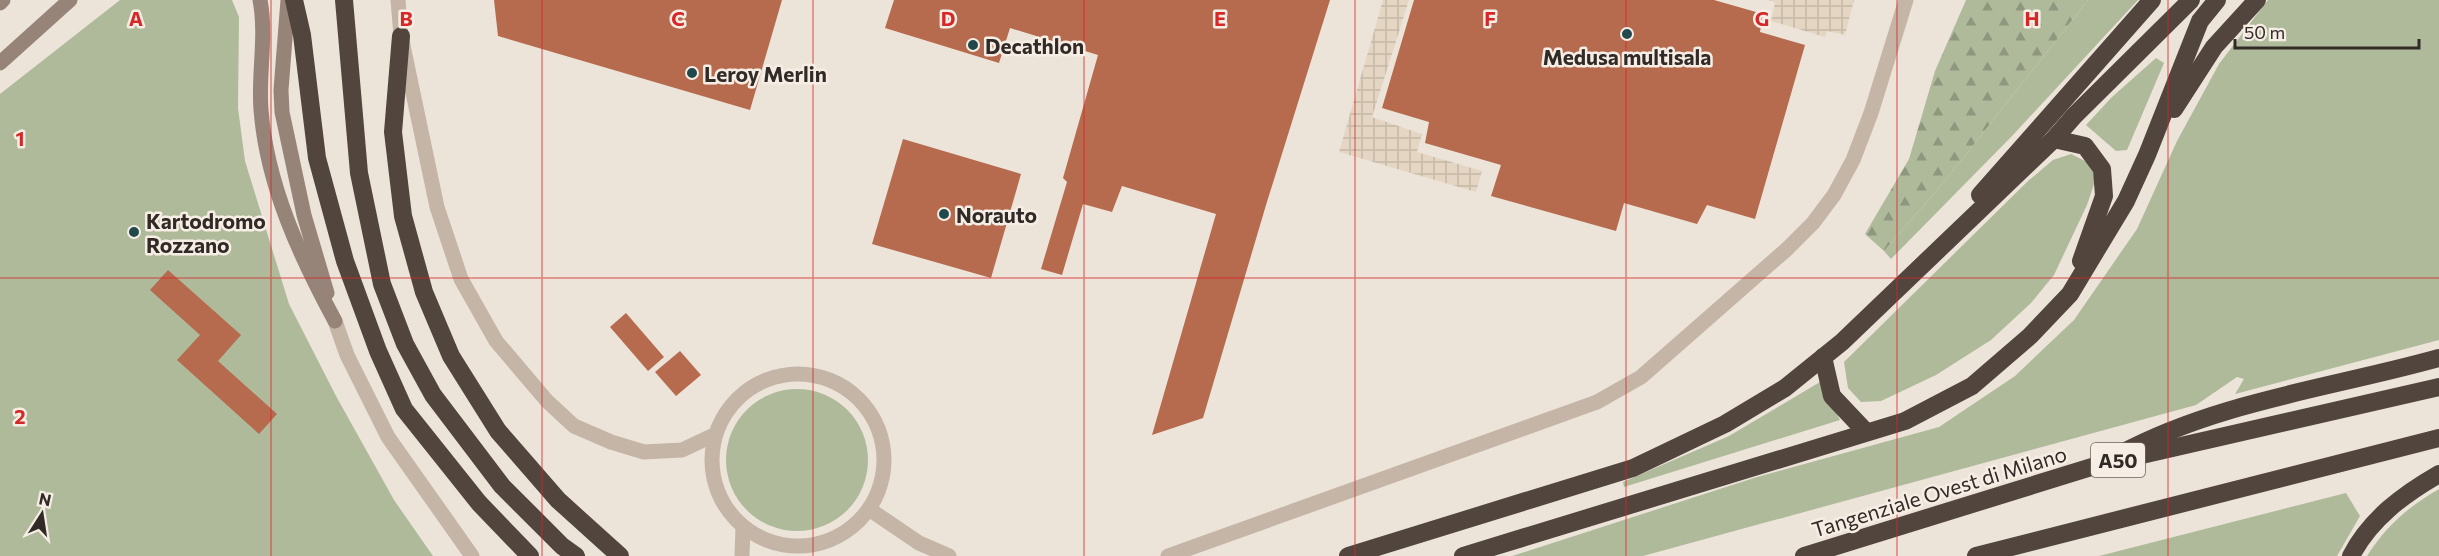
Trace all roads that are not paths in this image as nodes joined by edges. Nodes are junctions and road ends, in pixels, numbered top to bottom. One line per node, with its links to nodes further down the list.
1 (70, 0): 13 (main road)
2 (260, 0): 18 (main road)
3 (288, 0): 18 (main road)
4 (294, 0): 31 (highway)
5 (344, 0): 32 (highway)
6 (398, 0): 12 (street)
7 (1906, 0): 36 (street)
8 (2152, 0): 16 (highway)
9 (2191, 0): 14 (highway)
10 (2217, 0): 15 (highway)
11 (2257, 0): 15 (highway)
12 (401, 36): 23 (street); 33 (highway)
13 (0, 63)
14 (2054, 140): 16 (highway); 17 (highway)
15 (2147, 155): 17 (highway)
16 (1910, 276): 19 (highway)
17 (2070, 294): 22 (highway)
18 (335, 321): 30 (street)
19 (1823, 357): 22 (highway); 37 (highway)
20 (2439, 358): 25 (highway)
21 (2439, 387): 25 (highway, Tangenziale Ovest di Milano / A50)
22 (1866, 432): 38 (highway)
23 (714, 435): 27 (street); 28 (street)
24 (2439, 438): 40 (highway)
25 (2098, 465): 39 (highway, Tangenziale Ovest di Milano / A50)
26 (2439, 474): 41 (highway)
27 (870, 509): 29 (street); 35 (street)
28 (743, 528): 29 (street); 34 (street)
29 (791, 551)
30 (472, 556)
31 (530, 556)
32 (576, 556)
33 (620, 556)
34 (742, 556)
35 (949, 556)
36 (1168, 556)
37 (1348, 556)
38 (1463, 556)
39 (1804, 556)
40 (1976, 556)
41 (2351, 556)

